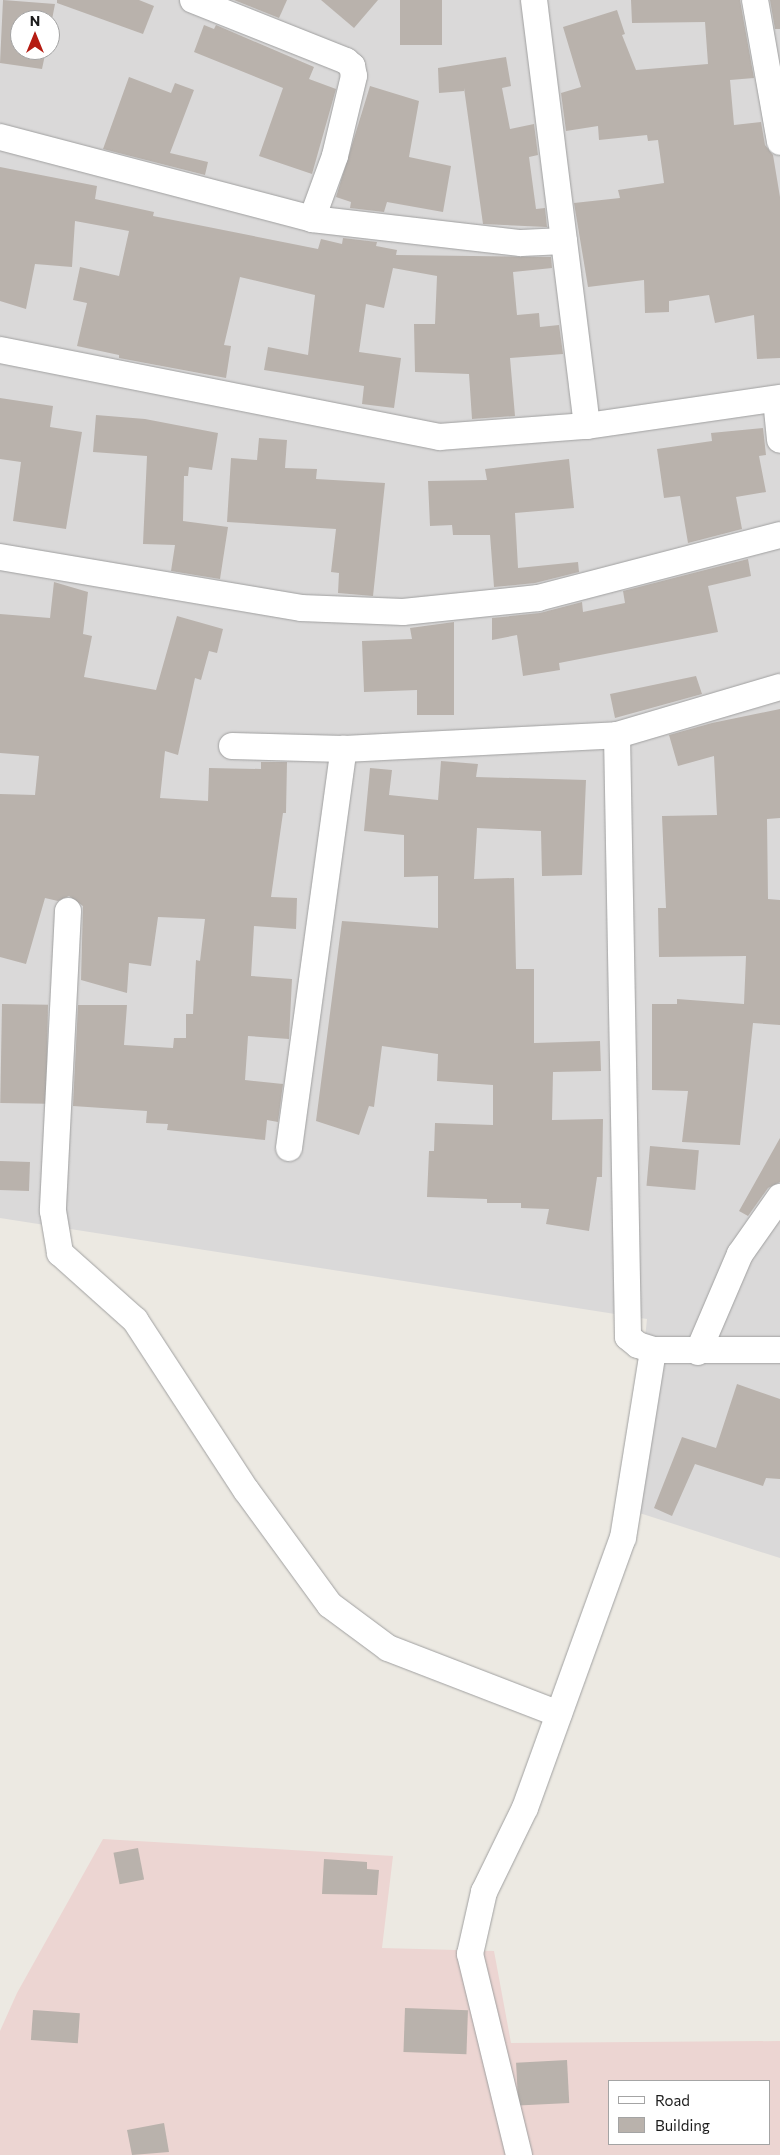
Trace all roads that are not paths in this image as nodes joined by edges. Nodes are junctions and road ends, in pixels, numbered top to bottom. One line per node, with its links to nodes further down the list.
1 (193, 0): 6 (street)
2 (534, 0): 7 (street)
3 (755, 0): 5 (street)
4 (0, 137): 6 (street)
5 (780, 142)
6 (312, 219): 7 (street)
7 (564, 241): 10 (street)
8 (0, 350): 10 (street)
9 (778, 399): 10 (street); 11 (street)
10 (587, 426)
11 (780, 440)
12 (780, 535): 13 (street)
13 (0, 557)
14 (780, 687): 15 (street)
15 (617, 734): 17 (street); 21 (street)
16 (232, 746): 17 (street)
17 (344, 749): 19 (street)
18 (68, 911): 24 (street)
19 (289, 1148)
20 (780, 1197): 23 (street)
21 (653, 1350): 23 (street); 24 (street)
22 (780, 1350): 23 (street)
23 (698, 1352)
24 (559, 1714): 25 (street)
25 (519, 2155)

